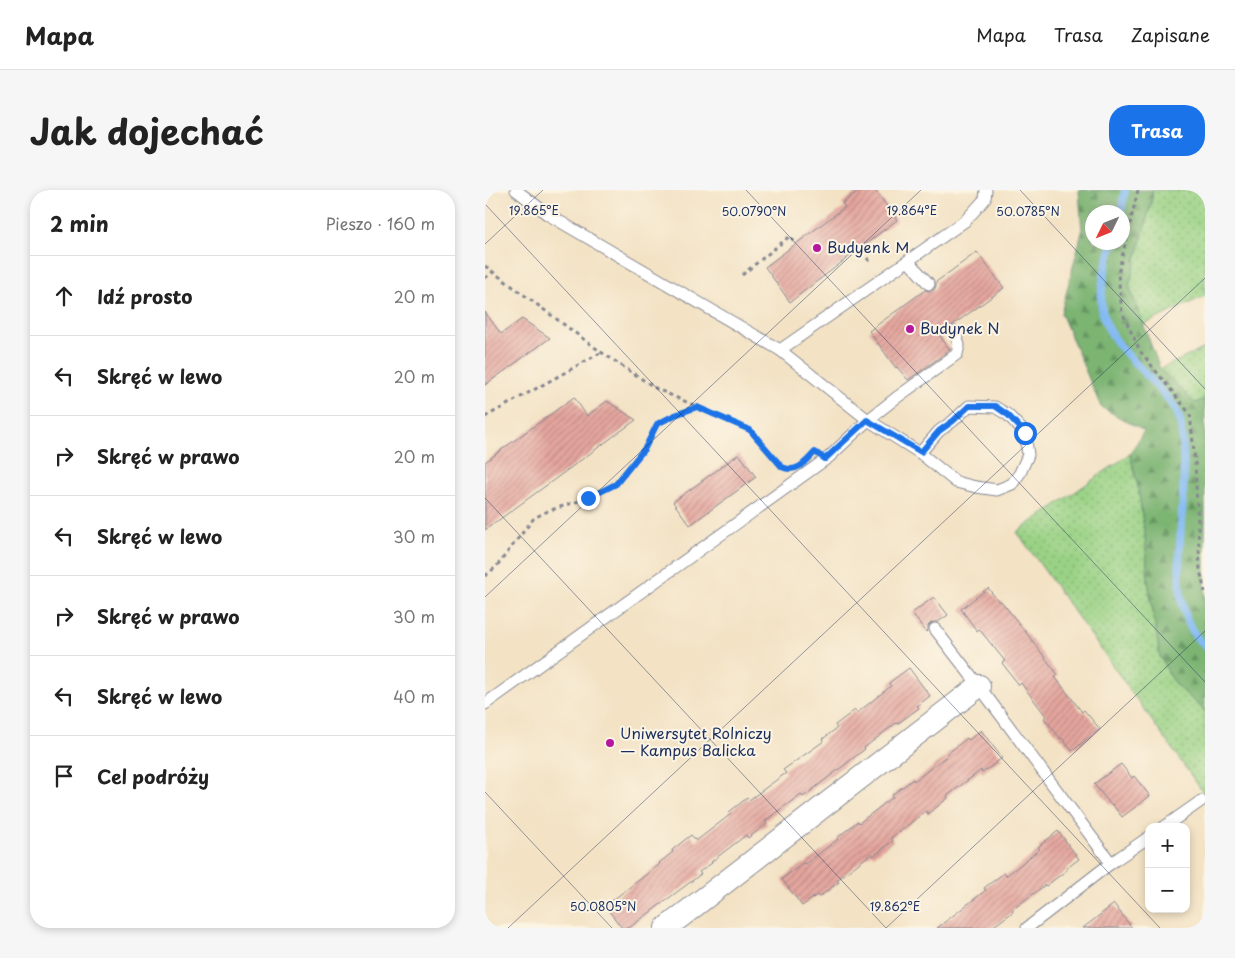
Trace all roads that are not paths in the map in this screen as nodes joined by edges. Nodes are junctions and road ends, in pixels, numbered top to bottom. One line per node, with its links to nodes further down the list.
1 (516, 190): 6 (lane)
2 (986, 190): 3 (lane)
3 (908, 261): 4 (lane); 6 (lane)
4 (929, 284)
5 (955, 332): 7 (lane)
6 (780, 350): 7 (lane)
7 (867, 420): 8 (lane); 11 (lane)
8 (921, 452): 8 (lane)
9 (935, 629): 10 (lane)
10 (979, 686): 15 (lane); 16 (street)
11 (485, 704)
12 (1201, 802): 13 (lane)
13 (1170, 823)
14 (1145, 840): 15 (lane)
15 (1111, 863): 17 (lane)
16 (666, 928)
17 (1027, 928)

